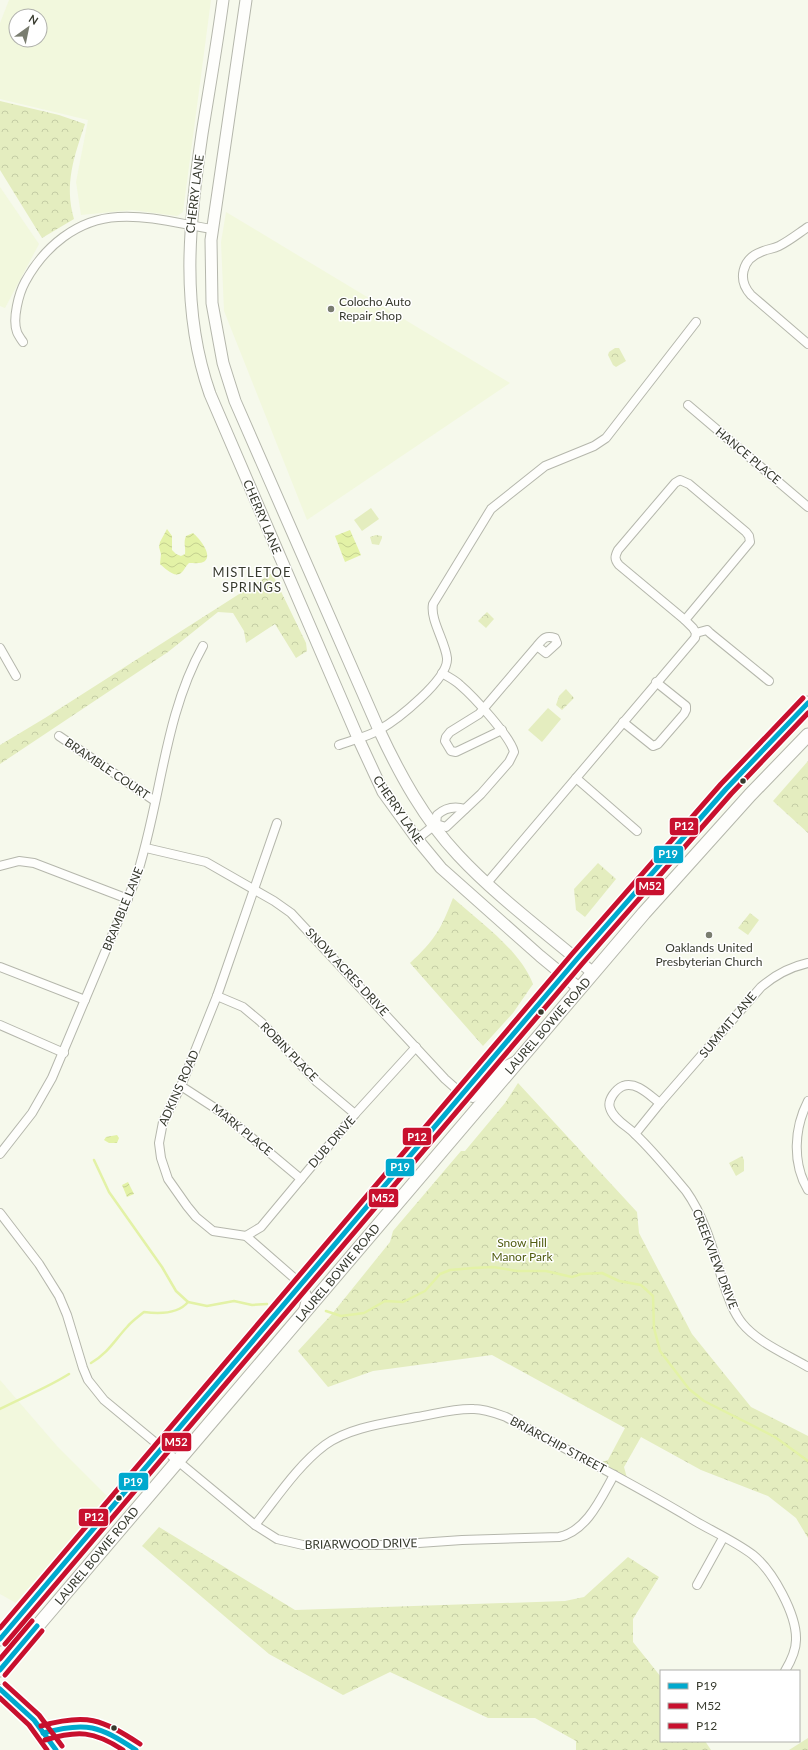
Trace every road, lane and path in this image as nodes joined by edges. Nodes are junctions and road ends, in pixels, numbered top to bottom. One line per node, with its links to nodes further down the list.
1 (223, 0): 3 (main road, CHERRY LANE)
2 (246, 0): 5 (main road, CHERRY LANE)
3 (191, 226): 5 (street); 7 (street); 27 (main road, CHERRY LANE)
4 (808, 227): 8 (street)
5 (212, 229): 23 (main road, CHERRY LANE)
6 (696, 322): 16 (street)
7 (23, 342)
8 (808, 344)
9 (688, 405): 10 (street, HANCE PLACE)
10 (808, 507)
11 (685, 620): 11 (street); 12 (street)
12 (696, 633): 18 (street); 19 (street)
13 (203, 646): 30 (street, BRAMBLE LANE)
14 (537, 646): 21 (street)
15 (0, 648): 17 (street)
16 (442, 673): 21 (street); 23 (street)
17 (16, 676)
18 (769, 681)
19 (656, 682): 22 (street); 22 (street)
20 (808, 704): 41 (main road, LAUREL BOWIE ROAD)
21 (483, 709): 24 (street); 24 (street)
22 (622, 722): 29 (street)
23 (379, 730): 27 (street); 33 (main road, CHERRY LANE)
24 (502, 730): 31 (street)
25 (60, 736): 30 (street, BRAMBLE COURT)
26 (808, 736): 44 (main road, LAUREL BOWIE ROAD)
27 (358, 738): 28 (street); 35 (main road, CHERRY LANE)
28 (339, 745)
29 (576, 778): 34 (street); 38 (street)
30 (155, 802): 36 (street, BRAMBLE LANE)
31 (465, 809): 33 (street); 33 (street)
32 (277, 823): 39 (street, ADKINS ROAD)
33 (435, 825): 35 (street); 38 (main road, CHERRY LANE)
34 (638, 831)
35 (417, 839): 45 (main road, CHERRY LANE)
36 (146, 848): 39 (street, SNOW ACRES DRIVE); 40 (street, BRAMBLE LANE)
37 (0, 866): 40 (street)
38 (488, 883): 41 (main road, CHERRY LANE)
39 (253, 889): 47 (street, ADKINS ROAD); 50 (street, SNOW ACRES DRIVE)
40 (128, 900): 48 (street, BRAMBLE LANE)
41 (577, 959): 44 (main road, CHERRY LANE); 45 (main road, LAUREL BOWIE ROAD)
42 (808, 963): 56 (street, SUMMIT LANE)
43 (0, 967): 48 (street)
44 (594, 974): 46 (main road, LAUREL BOWIE ROAD)
45 (563, 975): 46 (main road, CHERRY LANE); 54 (main road, LAUREL BOWIE ROAD)
46 (580, 989): 52 (main road, LAUREL BOWIE ROAD)
47 (218, 996): 53 (street, ADKINS ROAD); 57 (street, ROBIN PLACE)
48 (85, 1000): 51 (street, BRAMBLE LANE)
49 (0, 1025): 51 (street)
50 (416, 1047): 54 (street, SNOW ACRES DRIVE); 57 (street, DUB DRIVE)
51 (64, 1053): 59 (street, BRAMBLE LANE)
52 (519, 1059): 54 (street); 65 (main road, LAUREL BOWIE ROAD)
53 (181, 1086): 60 (street, MARK PLACE); 63 (street, ADKINS ROAD)
54 (462, 1094): 64 (main road, LAUREL BOWIE ROAD)
55 (808, 1101): 61 (street)
56 (660, 1103): 58 (street); 58 (street, CREEKVIEW DRIVE)
57 (355, 1114): 60 (street, DUB DRIVE)
58 (635, 1134): 66 (street, CREEKVIEW DRIVE)
59 (0, 1154)
60 (301, 1178): 63 (street, DUB DRIVE)
61 (808, 1190)
62 (0, 1213): 67 (street, BRIARWOOD DRIVE)
63 (246, 1236): 64 (street)
64 (301, 1284): 65 (street); 67 (main road, LAUREL BOWIE ROAD)
65 (302, 1316): 68 (main road, LAUREL BOWIE ROAD)
66 (808, 1367)
67 (162, 1449): 68 (street, BRIARWOOD DRIVE); 73 (main road, LAUREL BOWIE ROAD)
68 (178, 1462): 70 (street, BRIARWOOD DRIVE); 74 (main road, LAUREL BOWIE ROAD)
69 (614, 1475): 70 (street, BRIARWOOD DRIVE); 70 (street, BRIARCHIP STREET); 71 (street, BRIARCHIP STREET)
70 (255, 1525)
71 (723, 1538): 72 (street); 75 (street, BRIARCHIP STREET)
72 (696, 1585)
73 (0, 1639)
74 (0, 1670)
75 (786, 1670)
76 (0, 1689): 77 (street)
77 (56, 1750)

